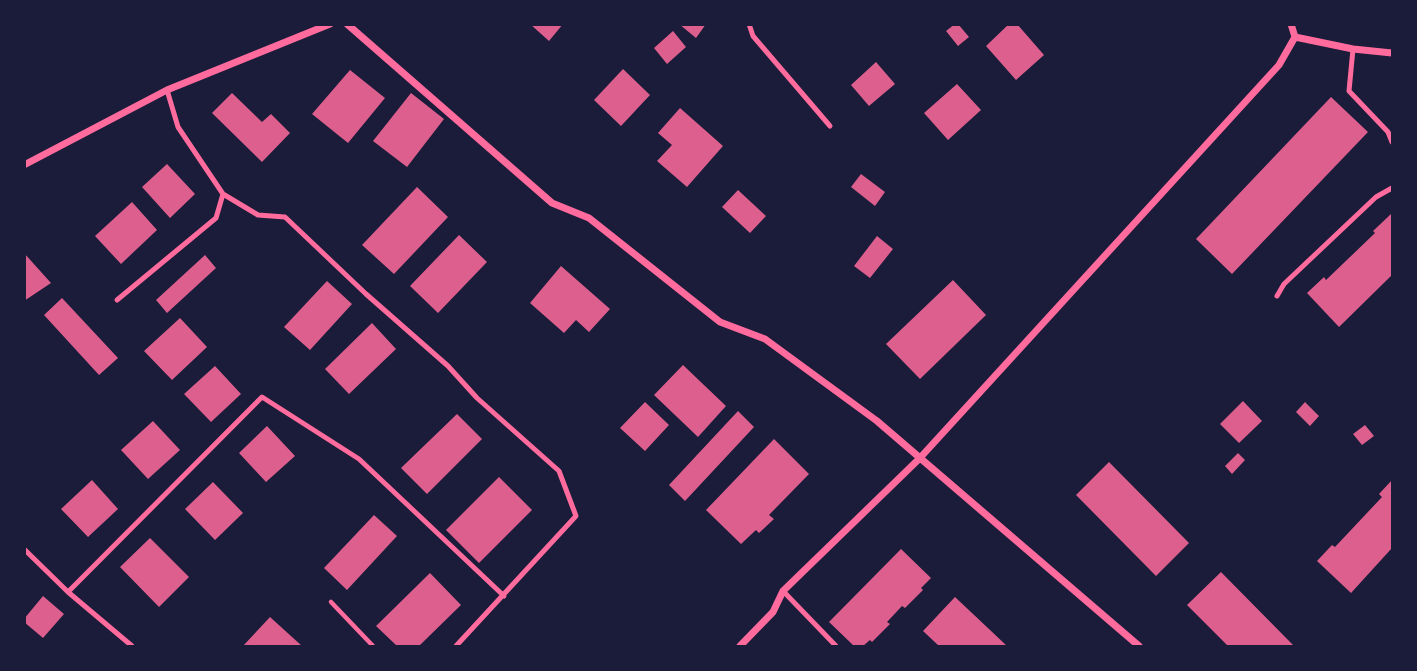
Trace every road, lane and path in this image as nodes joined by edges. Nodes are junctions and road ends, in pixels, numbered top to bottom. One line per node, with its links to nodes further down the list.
1 (330, 24): 8 (street)
2 (347, 24): 16 (street)
3 (749, 24): 9 (lane)
4 (1291, 24): 5 (street)
5 (1295, 37): 6 (street); 16 (street)
6 (1353, 49): 7 (street); 10 (lane)
7 (1392, 53)
8 (167, 90): 11 (street); 13 (lane)
9 (830, 126)
10 (1392, 142)
11 (24, 165)
12 (1392, 188): 14 (lane)
13 (223, 194): 15 (lane); 20 (lane)
14 (1277, 296)
15 (117, 300)
16 (919, 459): 18 (street); 27 (street)
17 (24, 549): 19 (lane)
18 (783, 591): 25 (street); 26 (lane)
19 (68, 592): 20 (lane); 22 (lane)
20 (504, 596): 24 (lane)
21 (331, 602): 23 (path)
22 (132, 646)
23 (373, 646)
24 (456, 646)
25 (740, 646)
26 (836, 646)
27 (1139, 646)

